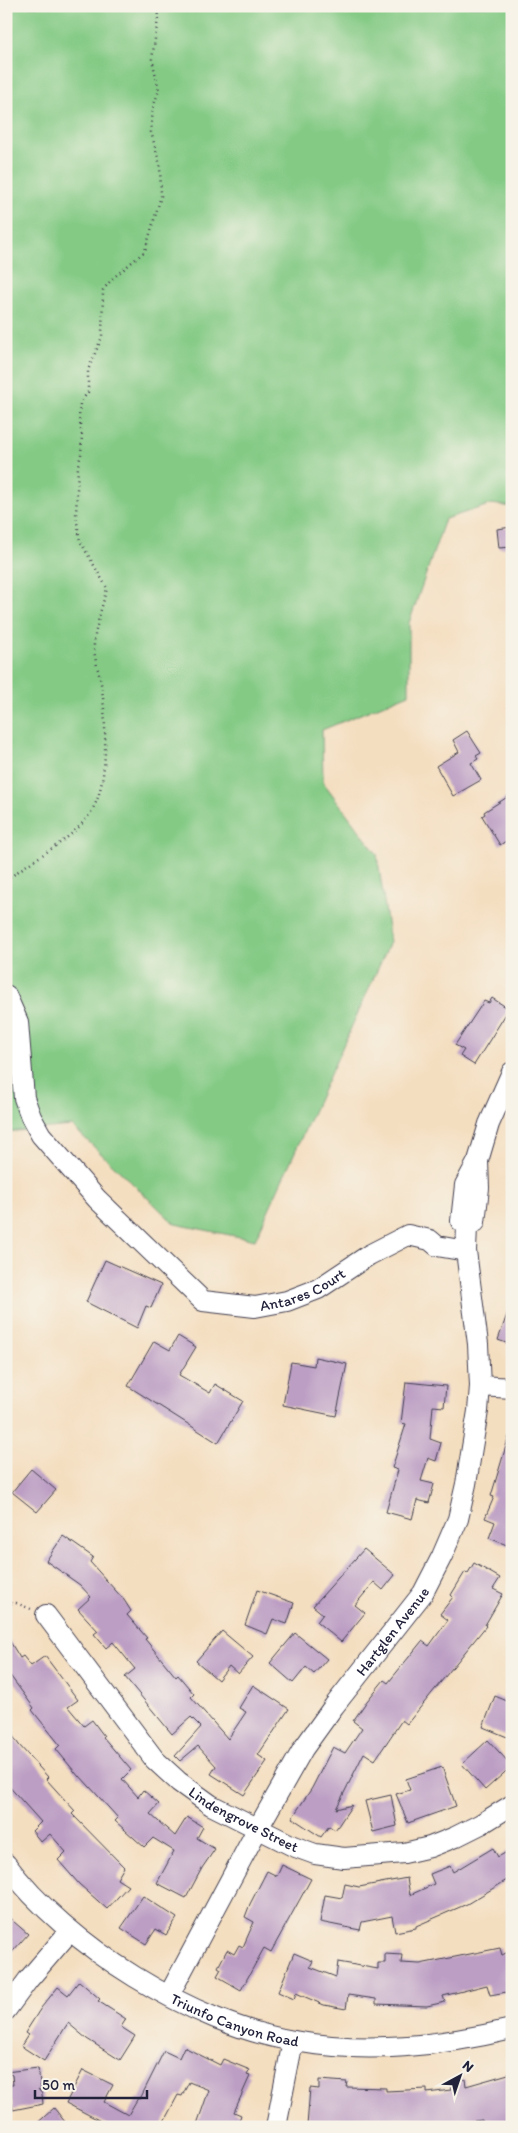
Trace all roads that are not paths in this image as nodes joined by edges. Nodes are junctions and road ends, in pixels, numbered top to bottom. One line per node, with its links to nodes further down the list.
1 (6, 995): 3 (street, Antares Court)
2 (512, 1072): 3 (street, Hartglen Avenue)
3 (466, 1251): 4 (street, Hartglen Avenue)
4 (480, 1386): 5 (street); 8 (street, Hartglen Avenue)
5 (512, 1388)
6 (46, 1615): 8 (street, Lindengrove Street)
7 (512, 1805): 8 (street, Lindengrove Street)
8 (257, 1830): 11 (street, Hartglen Avenue)
9 (6, 1864): 10 (street, Triunfo Canyon Road)
10 (70, 1931): 11 (street, Triunfo Canyon Road); 12 (street)
11 (169, 1995): 14 (street, Triunfo Canyon Road)
12 (6, 2010)
13 (512, 2030): 14 (street, Triunfo Canyon Road)
14 (293, 2041): 15 (street)
15 (276, 2127)

